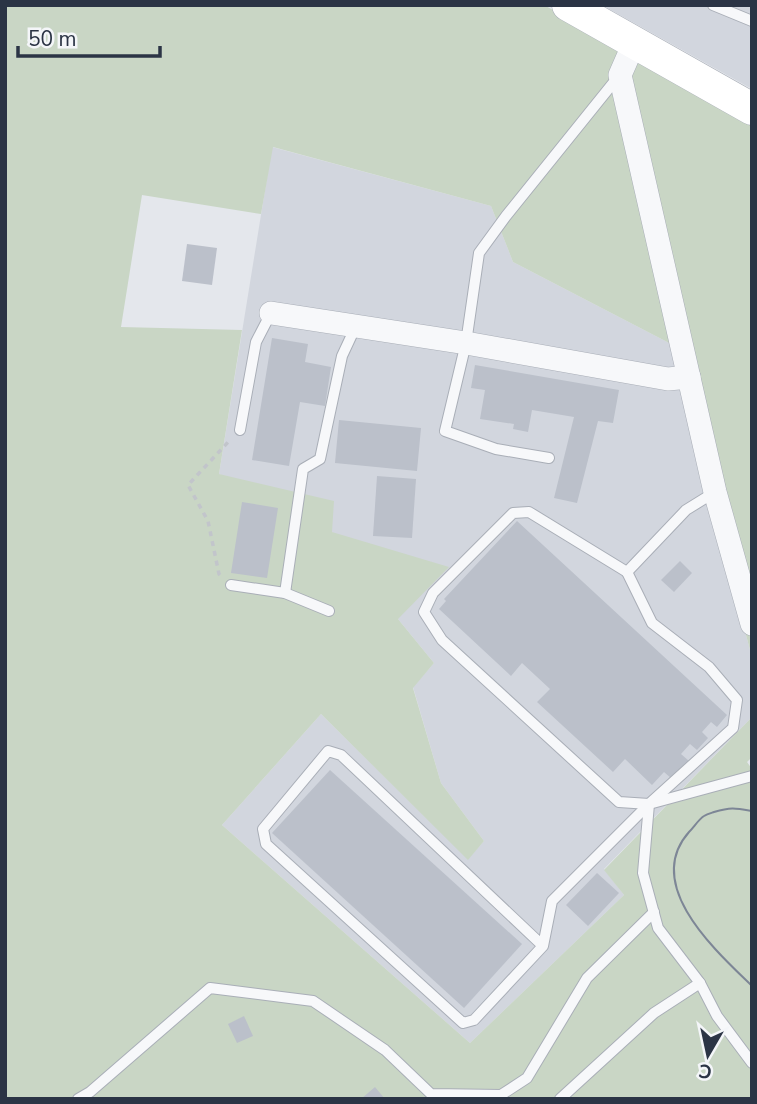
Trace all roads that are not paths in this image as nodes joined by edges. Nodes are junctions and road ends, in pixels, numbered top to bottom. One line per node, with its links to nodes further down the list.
1 (568, 5): 4 (street)
2 (713, 5): 3 (lane)
3 (752, 21)
4 (634, 43): 5 (street); 6 (street)
5 (620, 75): 9 (lane); 10 (street)
6 (752, 108)
7 (271, 313): 8 (street); 11 (lane)
8 (356, 326): 9 (street); 16 (lane)
9 (466, 343): 10 (street); 12 (lane)
10 (689, 377): 13 (street)
11 (240, 430)
12 (549, 458)
13 (715, 492): 14 (lane); 18 (street)
14 (627, 572): 20 (lane); 20 (lane)
15 (231, 585): 16 (lane)
16 (285, 593): 17 (lane)
17 (329, 611)
18 (752, 624)
19 (752, 776): 20 (lane)
20 (649, 804): 21 (lane); 22 (lane)
21 (654, 912): 23 (lane); 25 (lane)
22 (543, 946): 22 (lane)
23 (700, 983): 24 (lane); 27 (lane)
24 (752, 1063)
25 (429, 1096): 26 (lane)
26 (78, 1099)
27 (560, 1099)

